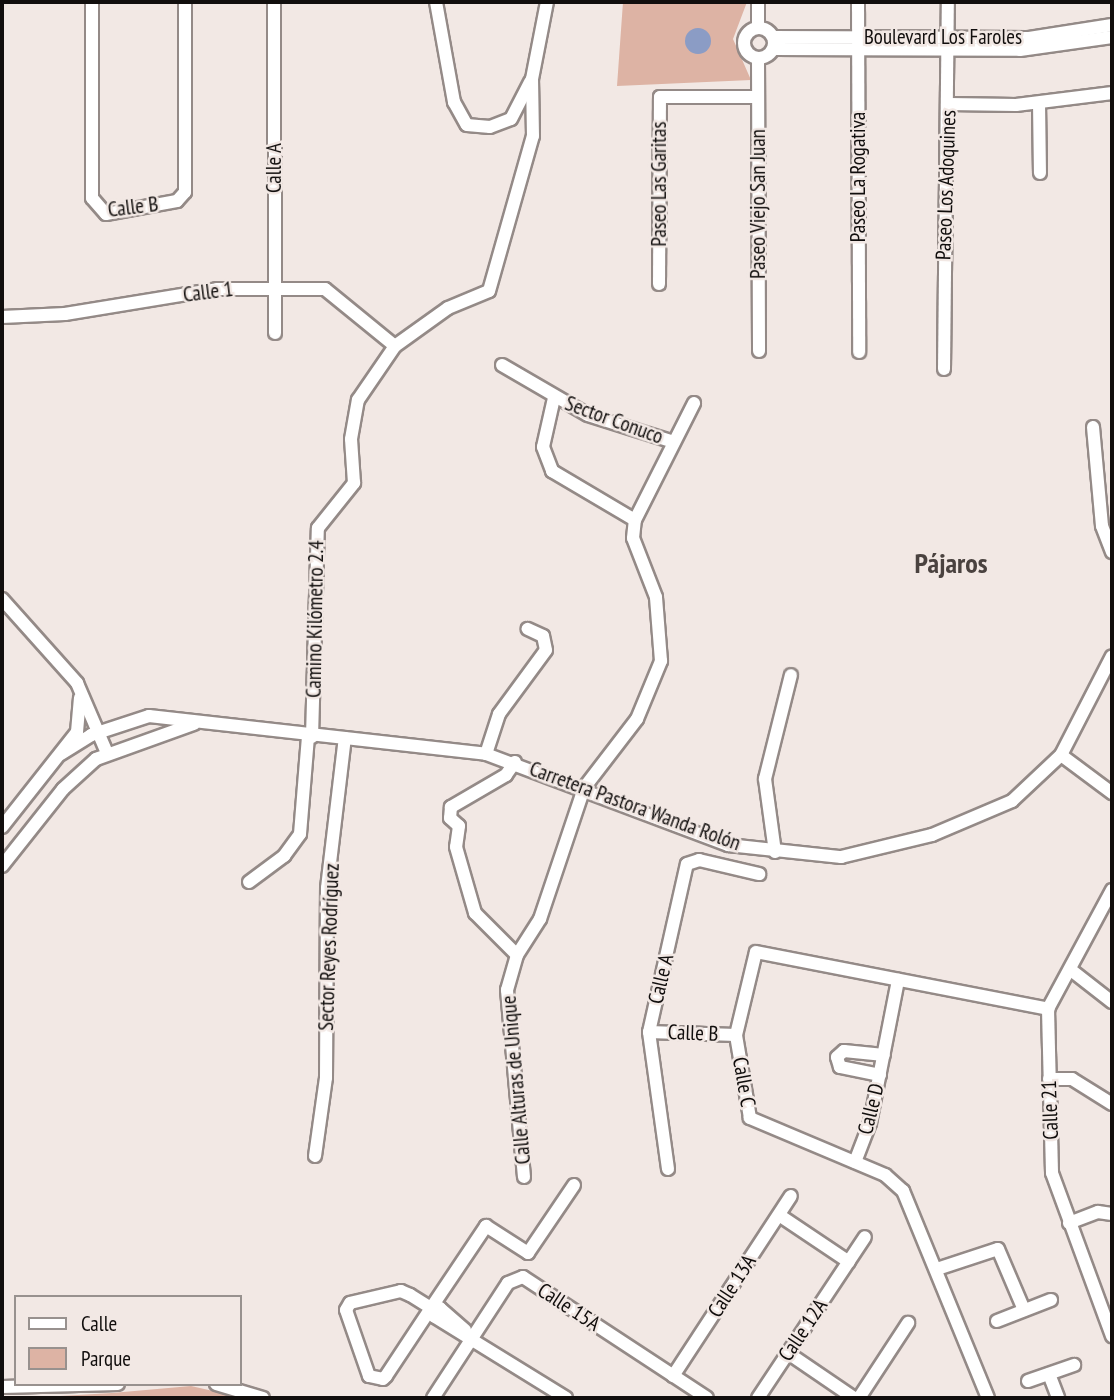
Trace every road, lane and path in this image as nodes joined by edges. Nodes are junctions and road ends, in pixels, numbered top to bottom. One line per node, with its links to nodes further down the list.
1 (92, 2): 2 (street, Calle B)
2 (185, 2)
3 (274, 2): 23 (street, Calle A)
4 (436, 2): 16 (street)
5 (547, 2): 16 (street, Camino Kilómetro 2.4)
6 (758, 2): 10 (street, Paseo Viejo San Juan)
7 (858, 2): 13 (street, Paseo La Rogativa)
8 (948, 2): 14 (street, Paseo Los Adoquines)
9 (1112, 25): 14 (street, Boulevard Los Faroles)
10 (758, 28): 12 (street); 15 (street, Paseo Viejo San Juan)
11 (1112, 37): 14 (street, Boulevard Los Faroles)
12 (773, 43): 13 (street, Boulevard Los Faroles); 15 (street)
13 (858, 43): 14 (street, Boulevard Los Faroles); 28 (street, Paseo La Rogativa)
14 (949, 43): 20 (street, Paseo Los Adoquines)
15 (758, 58): 18 (street, Paseo Viejo San Juan)
16 (532, 79): 26 (street, Camino Kilómetro 2.4)
17 (1112, 93): 19 (street)
18 (758, 97): 22 (street, Paseo Las Garitas); 27 (street, Paseo Viejo San Juan)
19 (1039, 103): 20 (street); 21 (street)
20 (949, 104): 30 (street, Paseo Los Adoquines)
21 (1040, 173)
22 (659, 284)
23 (274, 286): 24 (street, Calle 1); 25 (street, Calle A); 26 (street, Calle 1)
24 (2, 317)
25 (275, 333)
26 (395, 346): 45 (street, Camino Kilómetro 2.4)
27 (759, 351)
28 (859, 352)
29 (502, 365): 31 (street, Sector Conuco)
30 (944, 369)
31 (554, 398): 34 (street, Sector Conuco); 35 (street, Sector Conuco)
32 (694, 403): 34 (street, Sector Conuco)
33 (1093, 427): 36 (street)
34 (674, 442): 35 (street, Sector Conuco)
35 (635, 520): 52 (street)
36 (1112, 552)
37 (2, 599): 38 (street)
38 (8, 611): 42 (street)
39 (528, 629): 49 (street)
40 (1112, 656): 50 (street, Carretera Pastora Wanda Rolón)
41 (792, 675): 55 (street)
42 (79, 687): 44 (street); 48 (street)
43 (198, 723): 44 (street, Carretera Pastora Wanda Rolón); 45 (street, Carretera Pastora Wanda Rolón); 47 (street, Carretera Pastora Wanda Rolón)
44 (100, 731): 47 (street); 48 (street, Carretera Pastora Wanda Rolón)
45 (310, 737): 46 (street, Carretera Pastora Wanda Rolón); 58 (street, Camino Kilómetro 2.4)
46 (345, 738): 49 (street, Carretera Pastora Wanda Rolón); 71 (street, Sector Reyes Rodríguez)
47 (107, 753): 56 (street, Carretera Pastora Wanda Rolón)
48 (61, 754): 54 (street)
49 (486, 754): 51 (street, Carretera Pastora Wanda Rolón)
50 (1061, 755): 53 (street); 55 (street, Carretera Pastora Wanda Rolón)
51 (515, 762): 52 (street, Carretera Pastora Wanda Rolón); 60 (street)
52 (584, 789): 55 (street, Carretera Pastora Wanda Rolón); 60 (street, Calle Alturas de Unique)
53 (1112, 793)
54 (2, 827)
55 (775, 852)
56 (2, 866)
57 (759, 874): 65 (street, Calle A)
58 (249, 882)
59 (1111, 896): 61 (street)
60 (517, 955): 74 (street, Calle Alturas de Unique)
61 (1071, 970): 63 (street); 64 (street)
62 (898, 980): 64 (street, Calle C); 66 (street, Calle C); 67 (street, Calle D)
63 (1112, 1002)
64 (1048, 1009): 69 (street, Calle 21)
65 (649, 1032): 66 (street, Calle B); 73 (street, Calle A)
66 (736, 1035): 72 (street, Calle C)
67 (884, 1055): 68 (street, Calle D); 68 (street, Calle D)
68 (880, 1075): 72 (street, Calle D)
69 (1049, 1079): 70 (street); 79 (street, Calle 21)
70 (1112, 1104)
71 (315, 1156)
72 (855, 1162): 82 (street, Calle C)
73 (667, 1170)
74 (524, 1177)
75 (574, 1185): 84 (street)
76 (791, 1196): 78 (street, Calle 13A)
77 (1112, 1214): 79 (street)
78 (779, 1215): 81 (street); 93 (street, Calle 13A)
79 (1069, 1223): 89 (street, Calle 21)
80 (865, 1237): 81 (street, Calle 12A)
81 (849, 1262): 90 (street, Calle 12A)
82 (937, 1269): 85 (street); 104 (street, Calle C)
83 (1051, 1300): 85 (street)
84 (432, 1309): 84 (street); 88 (street)
85 (1024, 1310): 86 (street)
86 (997, 1321)
87 (908, 1323): 103 (street)
88 (470, 1333): 93 (street, Calle 15A); 99 (street, Calle 15A); 100 (street)
89 (1112, 1336)
90 (788, 1353): 102 (street, Calle 12A); 103 (street)
91 (1074, 1365): 92 (street)
92 (1049, 1374): 94 (street); 105 (street)
93 (673, 1376): 101 (street, Calle 15A)
94 (1028, 1381)
95 (41, 1386): 97 (street)
96 (223, 1386): 98 (street)
97 (2, 1387)
98 (263, 1398)
99 (433, 1398)
100 (566, 1398)
101 (707, 1398)
102 (758, 1398)
103 (856, 1398)
104 (988, 1398)
105 (1058, 1398)

